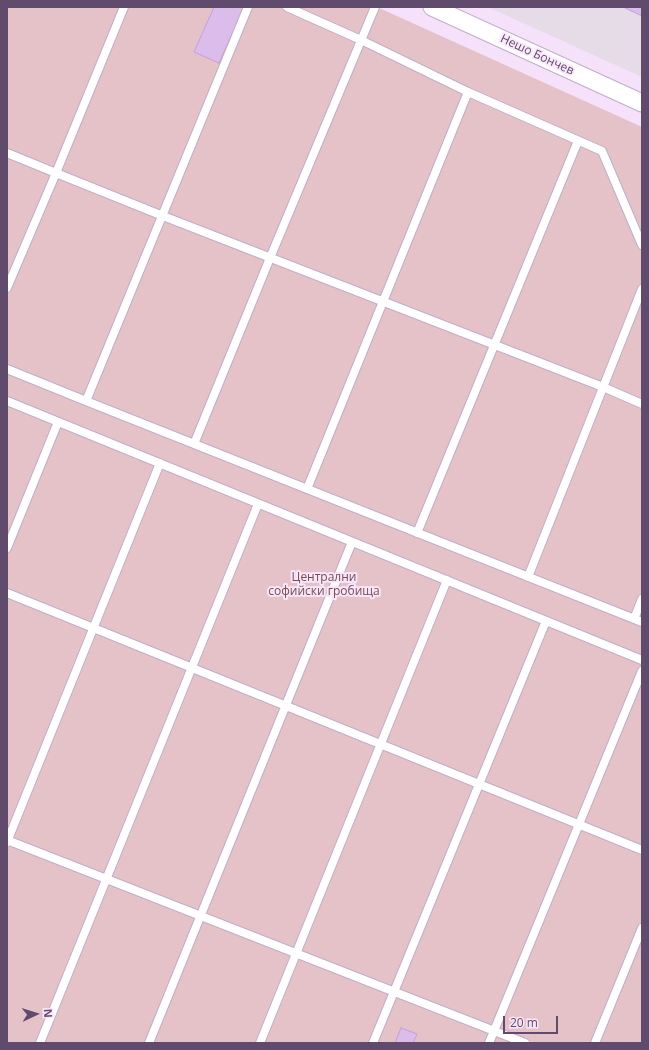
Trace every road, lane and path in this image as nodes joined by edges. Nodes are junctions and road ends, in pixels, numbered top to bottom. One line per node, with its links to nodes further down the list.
1 (124, 7): 12 (lane)
2 (248, 7): 13 (lane)
3 (287, 7): 7 (lane)
4 (375, 7): 7 (lane)
5 (432, 7): 6 (street, Нешо Бончев)
6 (454, 12): 9 (street, Нешо Бончев)
7 (361, 40): 8 (lane); 15 (lane)
8 (468, 92): 10 (lane); 18 (lane)
9 (642, 103)
10 (578, 141): 14 (lane); 19 (lane)
11 (7, 153): 12 (lane)
12 (56, 173): 13 (lane); 16 (lane)
13 (162, 216): 15 (lane); 23 (lane)
14 (642, 245)
15 (270, 258): 18 (lane); 26 (lane)
16 (7, 288)
17 (642, 289): 21 (lane)
18 (383, 302): 19 (lane); 28 (lane)
19 (494, 345): 21 (lane); 30 (lane)
20 (7, 369): 23 (lane)
21 (603, 387): 24 (lane); 33 (lane)
22 (7, 401): 25 (lane)
23 (86, 402): 26 (lane)
24 (642, 404)
25 (58, 422): 27 (lane); 32 (lane)
26 (194, 444): 28 (lane)
27 (160, 463): 29 (lane); 39 (lane)
28 (307, 489): 30 (lane)
29 (258, 504): 31 (lane); 41 (lane)
30 (417, 533): 33 (lane)
31 (352, 542): 34 (lane); 43 (lane)
32 (7, 548)
33 (528, 577): 38 (lane)
34 (446, 580): 37 (lane); 44 (lane)
35 (7, 592): 39 (lane)
36 (642, 599): 38 (lane)
37 (546, 621): 40 (lane); 45 (lane)
38 (638, 621)
39 (94, 628): 41 (lane); 47 (lane)
40 (642, 660)
41 (192, 667): 43 (lane); 49 (lane)
42 (642, 671): 46 (lane)
43 (286, 705): 44 (lane); 50 (lane)
44 (381, 744): 45 (lane); 52 (lane)
45 (480, 784): 46 (lane); 53 (lane)
46 (579, 824): 48 (lane); 54 (lane)
47 (7, 841): 49 (lane)
48 (642, 850)
49 (106, 879): 50 (lane); 55 (lane)
50 (200, 916): 52 (lane); 56 (lane)
51 (642, 928): 61 (lane)
52 (296, 954): 53 (lane); 57 (lane)
53 (394, 992): 54 (lane); 58 (lane)
54 (494, 1031): 59 (lane); 60 (lane)
55 (40, 1043)
56 (149, 1043)
57 (260, 1043)
58 (373, 1043)
59 (489, 1043)
60 (525, 1043)
61 (595, 1043)

